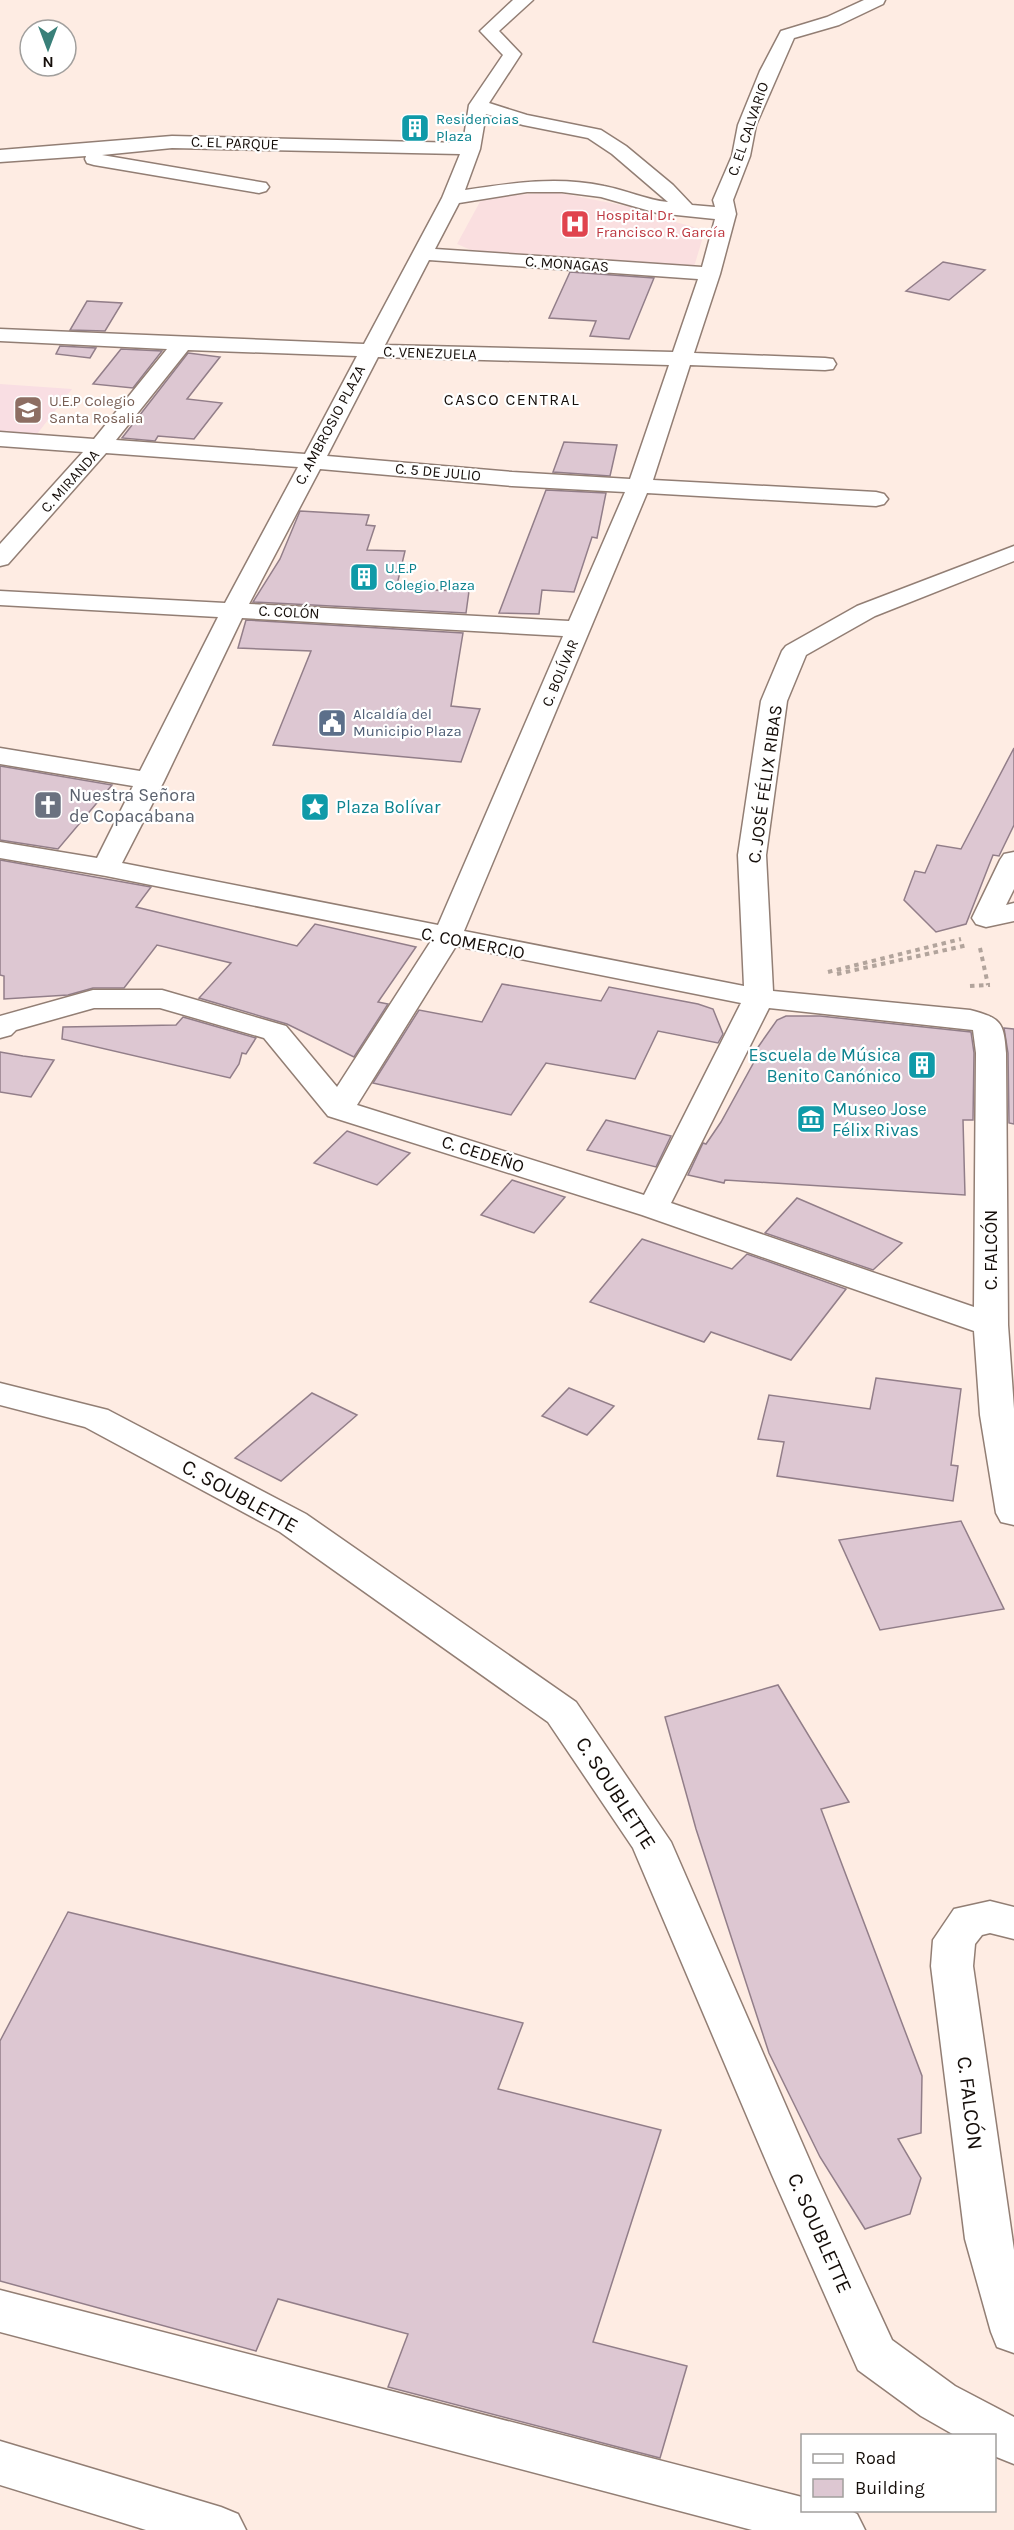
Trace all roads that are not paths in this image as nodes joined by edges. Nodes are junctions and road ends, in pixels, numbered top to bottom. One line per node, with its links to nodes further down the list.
1 (525, 0): 3 (street, C. AMBROSIO PLAZA)
2 (876, 0): 10 (street, C. EL CALVARIO)
3 (478, 105): 4 (street, C. AMBROSIO PLAZA); 9 (street)
4 (471, 149): 5 (street, C. EL PARQUE); 8 (street, C. AMBROSIO PLAZA)
5 (83, 151): 6 (street, C. EL PARQUE); 7 (street)
6 (0, 156)
7 (259, 187)
8 (452, 198): 9 (street); 11 (street, C. AMBROSIO PLAZA)
9 (685, 209): 10 (street)
10 (726, 214): 12 (street, C. BOLÍVAR)
11 (423, 254): 12 (street, C. MONAGAS); 15 (street, C. AMBROSIO PLAZA)
12 (710, 274): 16 (street, C. BOLÍVAR)
13 (0, 334): 14 (street, C. VENEZUELA)
14 (182, 344): 15 (street, C. VENEZUELA); 19 (street, C. MIRANDA)
15 (369, 351): 16 (street, C. VENEZUELA); 20 (street, C. AMBROSIO PLAZA)
16 (680, 360): 17 (street, C. VENEZUELA); 21 (street, C. BOLÍVAR)
17 (825, 364)
18 (0, 439): 19 (street, C. 5 DE JULIO)
19 (100, 446): 20 (street, C. 5 DE JULIO); 24 (street, C. MIRANDA)
20 (312, 460): 21 (street, C. 5 DE JULIO); 26 (street, C. AMBROSIO PLAZA)
21 (639, 486): 22 (street, C. 5 DE JULIO); 27 (street, C. BOLÍVAR)
22 (876, 499)
23 (1014, 553): 35 (street, C. JOSÉ FÉLIX RIBAS)
24 (0, 559)
25 (0, 598): 26 (street, C. COLÓN)
26 (234, 609): 27 (street, C. COLÓN); 29 (street, C. AMBROSIO PLAZA)
27 (579, 628): 34 (street, C. BOLÍVAR)
28 (0, 756): 29 (street)
29 (151, 781): 32 (street, C. AMBROSIO PLAZA)
30 (0, 850): 32 (street, C. COMERCIO)
31 (1014, 860): 33 (street)
32 (106, 868): 34 (street, C. COMERCIO)
33 (1014, 912)
34 (447, 938): 35 (street, C. COMERCIO); 38 (street, C. BOLÍVAR)
35 (759, 998): 37 (street, C. COMERCIO); 39 (street, C. JOSÉ FÉLIX RIBAS)
36 (2, 1024): 38 (street)
37 (986, 1024): 40 (street, C. FALCÓN)
38 (339, 1108): 39 (street, C. CEDEÑO)
39 (653, 1208): 40 (street, C. CEDEÑO)
40 (991, 1325): 42 (street, C. FALCÓN)
41 (0, 1394): 46 (street, C. SOUBLETTE)
42 (1014, 1513)
43 (1014, 1923): 45 (street, C. FALCÓN)
44 (0, 2311): 49 (street)
45 (1014, 2332)
46 (1014, 2442)
47 (0, 2463): 48 (street)
48 (221, 2530)
49 (840, 2530)

